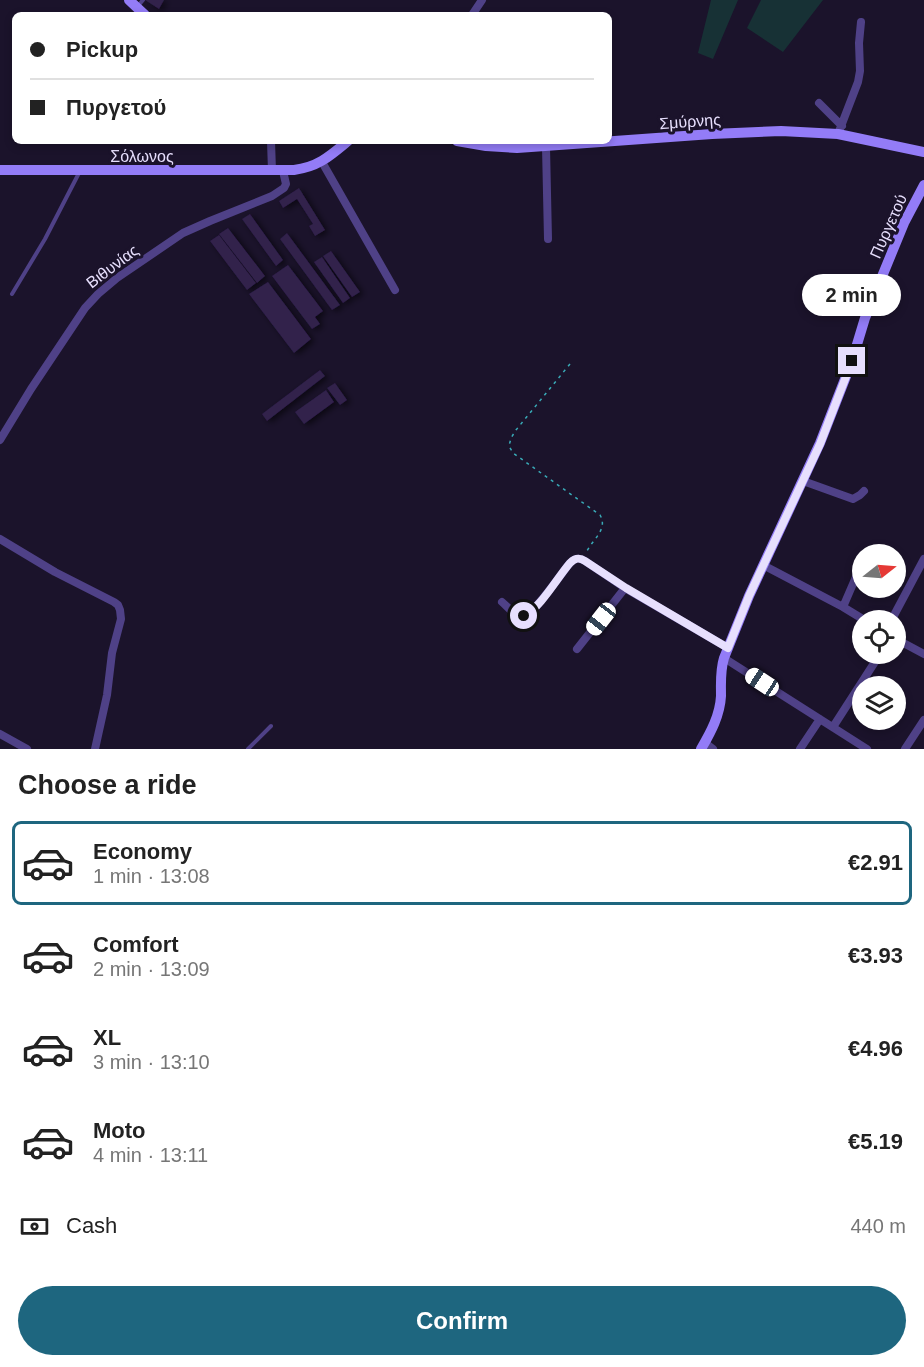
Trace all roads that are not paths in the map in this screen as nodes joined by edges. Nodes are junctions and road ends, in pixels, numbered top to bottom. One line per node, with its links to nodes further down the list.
1 (861, 22): 3 (street)
2 (819, 102): 3 (street)
3 (840, 130): 4 (street, Σμύρνης); 10 (street, Σμύρνης)
4 (612, 141)
5 (273, 144): 14 (street)
6 (344, 144): 11 (street)
7 (480, 144): 9 (street, Σμύρνης)
8 (578, 144): 9 (street, Σμύρνης)
9 (546, 147): 16 (street)
10 (924, 152)
11 (322, 162): 14 (street, Σόλωνος); 17 (street)
12 (0, 170): 13 (street, Σόλωνος)
13 (81, 170): 14 (street, Σόλωνος); 18 (lane)
14 (278, 171): 19 (street, Βιθυνίας)
15 (924, 185): 20 (street, Πυργετού)
16 (548, 239)
17 (395, 290)
18 (12, 294)
19 (0, 440)
20 (803, 481): 21 (street); 24 (street, Πυργετού)
21 (864, 491)
22 (0, 539): 44 (street)
23 (924, 559): 29 (street)
24 (763, 565): 28 (street); 33 (street, Πυργετού)
25 (852, 586): 28 (street)
26 (626, 588): 27 (street); 32 (street); 33 (street)
27 (502, 602)
28 (843, 607): 30 (street)
29 (897, 610)
30 (852, 612)
31 (906, 644): 34 (street)
32 (577, 649)
33 (726, 653): 36 (street); 41 (street, Πυργετού)
34 (924, 654)
35 (874, 664): 39 (street)
36 (819, 719): 39 (street); 45 (street)
37 (924, 720): 47 (street)
38 (271, 726): 42 (lane)
39 (833, 727): 46 (street)
40 (0, 734): 43 (street)
41 (706, 747)
42 (251, 748)
43 (27, 749)
44 (96, 749)
45 (800, 749)
46 (867, 749)
47 (905, 749)

